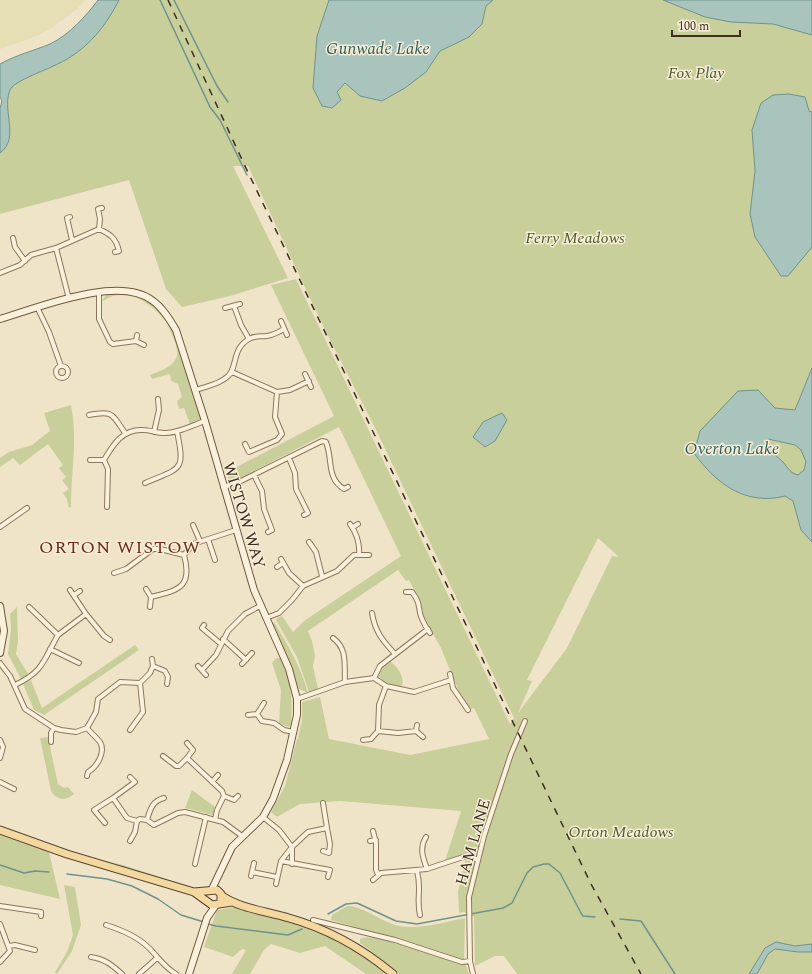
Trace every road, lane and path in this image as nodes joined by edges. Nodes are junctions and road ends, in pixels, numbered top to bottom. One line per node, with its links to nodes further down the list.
1 (99, 209): 3 (street)
2 (67, 218): 5 (street)
3 (98, 229): 5 (street); 7 (street)
4 (12, 238): 8 (street)
5 (72, 240): 6 (street)
6 (56, 248): 8 (street); 11 (street)
7 (116, 252)
8 (25, 261): 9 (street)
9 (0, 273)
10 (99, 292): 11 (street, WISTOW WAY); 22 (street); 29 (street, WISTOW WAY)
11 (68, 299): 14 (street, WISTOW WAY)
12 (240, 304): 13 (street)
13 (234, 306): 15 (street); 21 (street)
14 (38, 308): 16 (street, WISTOW WAY); 24 (street)
15 (225, 308)
16 (0, 319)
17 (281, 321): 18 (street)
18 (284, 329): 20 (street); 21 (street)
19 (137, 335): 22 (street)
20 (286, 335)
21 (249, 339): 25 (street)
22 (136, 341): 23 (street)
23 (144, 345)
24 (61, 366)
25 (232, 372): 29 (street); 30 (street)
26 (305, 374): 27 (street)
27 (309, 381): 28 (street); 30 (street)
28 (311, 386)
29 (196, 390): 33 (street, WISTOW WAY)
30 (277, 392): 37 (street)
31 (158, 399): 35 (street)
32 (89, 414): 36 (street)
33 (205, 421): 34 (street); 43 (street, WISTOW WAY)
34 (177, 431): 35 (street); 42 (street)
35 (154, 432): 36 (street)
36 (125, 433): 40 (street)
37 (245, 444)
38 (289, 458): 41 (street); 44 (street); 47 (street)
39 (90, 460): 40 (street)
40 (104, 460): 45 (street)
41 (254, 475): 43 (street); 52 (street)
42 (145, 483)
43 (223, 487): 51 (street, WISTOW WAY)
44 (345, 489)
45 (107, 507)
46 (27, 508): 50 (street)
47 (308, 512)
48 (358, 524): 58 (street)
49 (193, 525): 54 (street)
50 (0, 527)
51 (236, 530): 53 (street); 73 (street, WISTOW WAY)
52 (272, 530)
53 (208, 540): 54 (street); 61 (street)
54 (200, 541): 59 (street)
55 (309, 542): 57 (street)
56 (318, 543): 57 (street)
57 (313, 546): 64 (street)
58 (359, 554): 60 (street); 64 (street)
59 (184, 555): 63 (street); 71 (street)
60 (369, 555)
61 (215, 560)
62 (277, 567): 65 (street)
63 (114, 573)
64 (322, 576): 65 (street)
65 (303, 586): 78 (street)
66 (146, 589): 71 (street)
67 (70, 590): 70 (street)
68 (80, 591): 70 (street)
69 (406, 592): 88 (street)
70 (74, 595): 77 (street)
71 (151, 597): 75 (street)
72 (0, 606): 86 (street)
73 (260, 606): 78 (street, WISTOW WAY); 82 (street)
74 (29, 607): 80 (street)
75 (150, 607)
76 (372, 613): 88 (street)
77 (86, 614): 80 (street); 83 (street)
78 (266, 618): 106 (street, WISTOW WAY)
79 (204, 625): 84 (street)
80 (58, 635): 85 (street)
81 (333, 638): 101 (street)
82 (223, 639): 84 (street); 92 (street)
83 (110, 640)
84 (221, 644): 98 (street)
85 (50, 649): 90 (street); 104 (street)
86 (0, 652)
87 (252, 653): 92 (street)
88 (395, 654): 99 (street)
89 (73, 655): 90 (street)
90 (71, 660): 94 (street)
91 (152, 660): 96 (street)
92 (246, 660): 95 (street)
93 (0, 663): 104 (street)
94 (79, 663)
95 (242, 664)
96 (153, 666): 102 (street); 103 (street)
97 (450, 674): 100 (street)
98 (206, 675)
99 (374, 678): 101 (street); 105 (street)
100 (451, 680): 105 (street); 108 (street)
101 (345, 682): 106 (street)
102 (140, 683): 109 (street); 116 (street)
103 (167, 684)
104 (14, 685): 115 (street)
105 (386, 686): 118 (street)
106 (297, 699): 120 (street, WISTOW WAY)
107 (264, 704): 111 (street)
108 (468, 710)
109 (144, 712): 110 (street); 117 (street)
110 (149, 713)
111 (257, 714): 112 (street); 120 (street)
112 (248, 715)
113 (525, 721): 156 (street, HAM LANE)
114 (418, 725): 119 (street)
115 (54, 728): 116 (street); 124 (street)
116 (87, 728): 129 (street)
117 (130, 730)
118 (378, 731): 119 (street); 123 (street)
119 (416, 731): 121 (street)
120 (294, 732): 141 (street, WISTOW WAY)
121 (423, 737)
122 (0, 740): 127 (street)
123 (363, 740)
124 (51, 742)
125 (186, 743): 128 (street)
126 (163, 756): 128 (street)
127 (0, 758)
128 (187, 758): 133 (street)
129 (86, 772)
130 (130, 776): 137 (street)
131 (218, 776): 133 (street)
132 (0, 782): 134 (street)
133 (212, 782): 135 (street)
134 (14, 789)
135 (224, 796): 136 (street); 143 (street)
136 (238, 796)
137 (113, 798): 144 (street); 145 (street)
138 (164, 798): 142 (street)
139 (323, 803): 146 (street)
140 (206, 817): 142 (street); 143 (street); 159 (street)
141 (263, 817): 149 (street, WISTOW WAY); 154 (street)
142 (147, 820): 144 (street)
143 (215, 820): 149 (street)
144 (137, 821): 152 (street)
145 (104, 823)
146 (327, 828): 154 (street); 155 (street)
147 (0, 830): 168 (main road)
148 (374, 831): 151 (street)
149 (242, 836): 169 (street, WISTOW WAY)
150 (426, 837): 161 (street)
151 (376, 840): 153 (street); 163 (street)
152 (130, 841)
153 (370, 841)
154 (292, 847): 157 (street); 160 (street)
155 (323, 851)
156 (478, 860): 161 (street); 182 (street, HAM LANE)
157 (281, 861): 160 (street); 164 (street)
158 (254, 863): 164 (street)
159 (194, 864)
160 (292, 864): 165 (street)
161 (427, 870): 162 (street)
162 (417, 871): 163 (street); 172 (street)
163 (378, 874): 166 (street)
164 (277, 877): 167 (street)
165 (328, 877)
166 (373, 880)
167 (276, 884)
168 (194, 892): 169 (main road); 170 (main road)
169 (216, 896): 170 (main road); 170 (main road); 174 (street, WISTOW WAY); 175 (main road)
170 (207, 900): 174 (street)
171 (0, 906): 173 (street)
172 (420, 915)
173 (41, 916)
174 (207, 918): 187 (street)
175 (313, 921): 182 (street); 188 (main road)
176 (0, 924): 178 (street)
177 (106, 925): 181 (street)
178 (9, 946): 179 (street); 183 (street)
179 (36, 950)
180 (91, 957): 184 (street)
181 (157, 958): 185 (street); 186 (street)
182 (470, 961): 189 (street, HAM LANE)
183 (0, 962)
184 (122, 974)
185 (139, 974)
186 (176, 974)
187 (189, 974)
188 (393, 974)
189 (473, 974)

